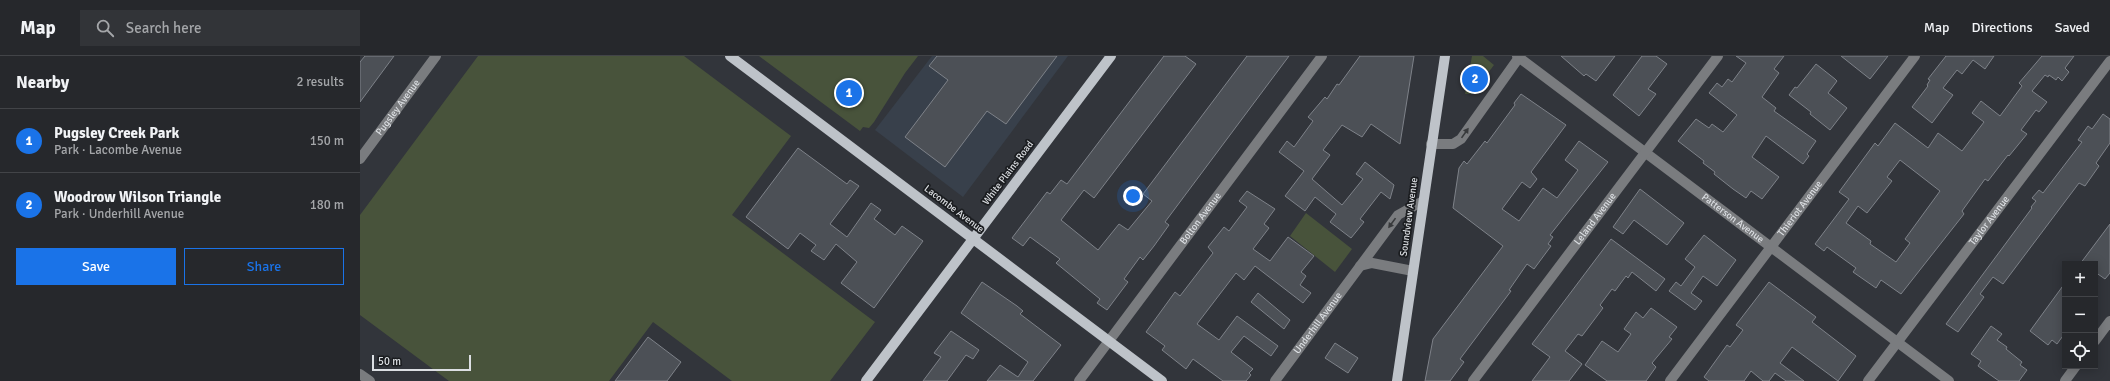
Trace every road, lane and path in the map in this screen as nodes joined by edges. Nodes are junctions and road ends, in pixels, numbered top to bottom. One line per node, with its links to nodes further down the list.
1 (436, 56): 12 (street, Pugsley Avenue)
2 (730, 56): 14 (main road, Lacombe Avenue)
3 (1111, 56): 14 (main road, White Plains Road)
4 (1322, 56): 20 (street, Bolton Avenue)
5 (1445, 56): 10 (main road, Soundview Avenue)
6 (1718, 56): 11 (street, Leland Avenue)
7 (1915, 56): 15 (street, Thieriot Avenue)
8 (1519, 57): 10 (street, one-way to 8); 11 (street, Patterson Avenue)
9 (2110, 61): 21 (street, Taylor Avenue)
10 (1431, 144): 13 (main road, Soundview Avenue)
11 (1645, 152): 15 (street, Patterson Avenue); 30 (street, Leland Avenue)
12 (360, 159)
13 (1423, 201): 16 (street, Underhill Avenue, one-way to 16); 17 (main road, Soundview Avenue)
14 (973, 238): 20 (main road, Lacombe Avenue); 25 (main road, White Plains Road)
15 (1771, 247): 21 (street, Patterson Avenue); 31 (street, Thieriot Avenue)
16 (1360, 266): 17 (street); 28 (street, Underhill Avenue)
17 (1413, 270): 29 (main road, Soundview Avenue)
18 (2110, 321): 19 (street)
19 (2098, 337)
20 (1109, 341): 26 (street, Bolton Avenue); 27 (main road, Lacombe Avenue)
21 (1897, 342): 32 (street, Taylor Avenue); 33 (street, Patterson Avenue)
22 (2074, 369): 34 (street)
23 (360, 374): 24 (street)
24 (370, 381)
25 (866, 381)
26 (1079, 381)
27 (1162, 381)
28 (1275, 381)
29 (1397, 381)
30 (1473, 381)
31 (1670, 381)
32 (1868, 381)
33 (1949, 381)
34 (2065, 381)

